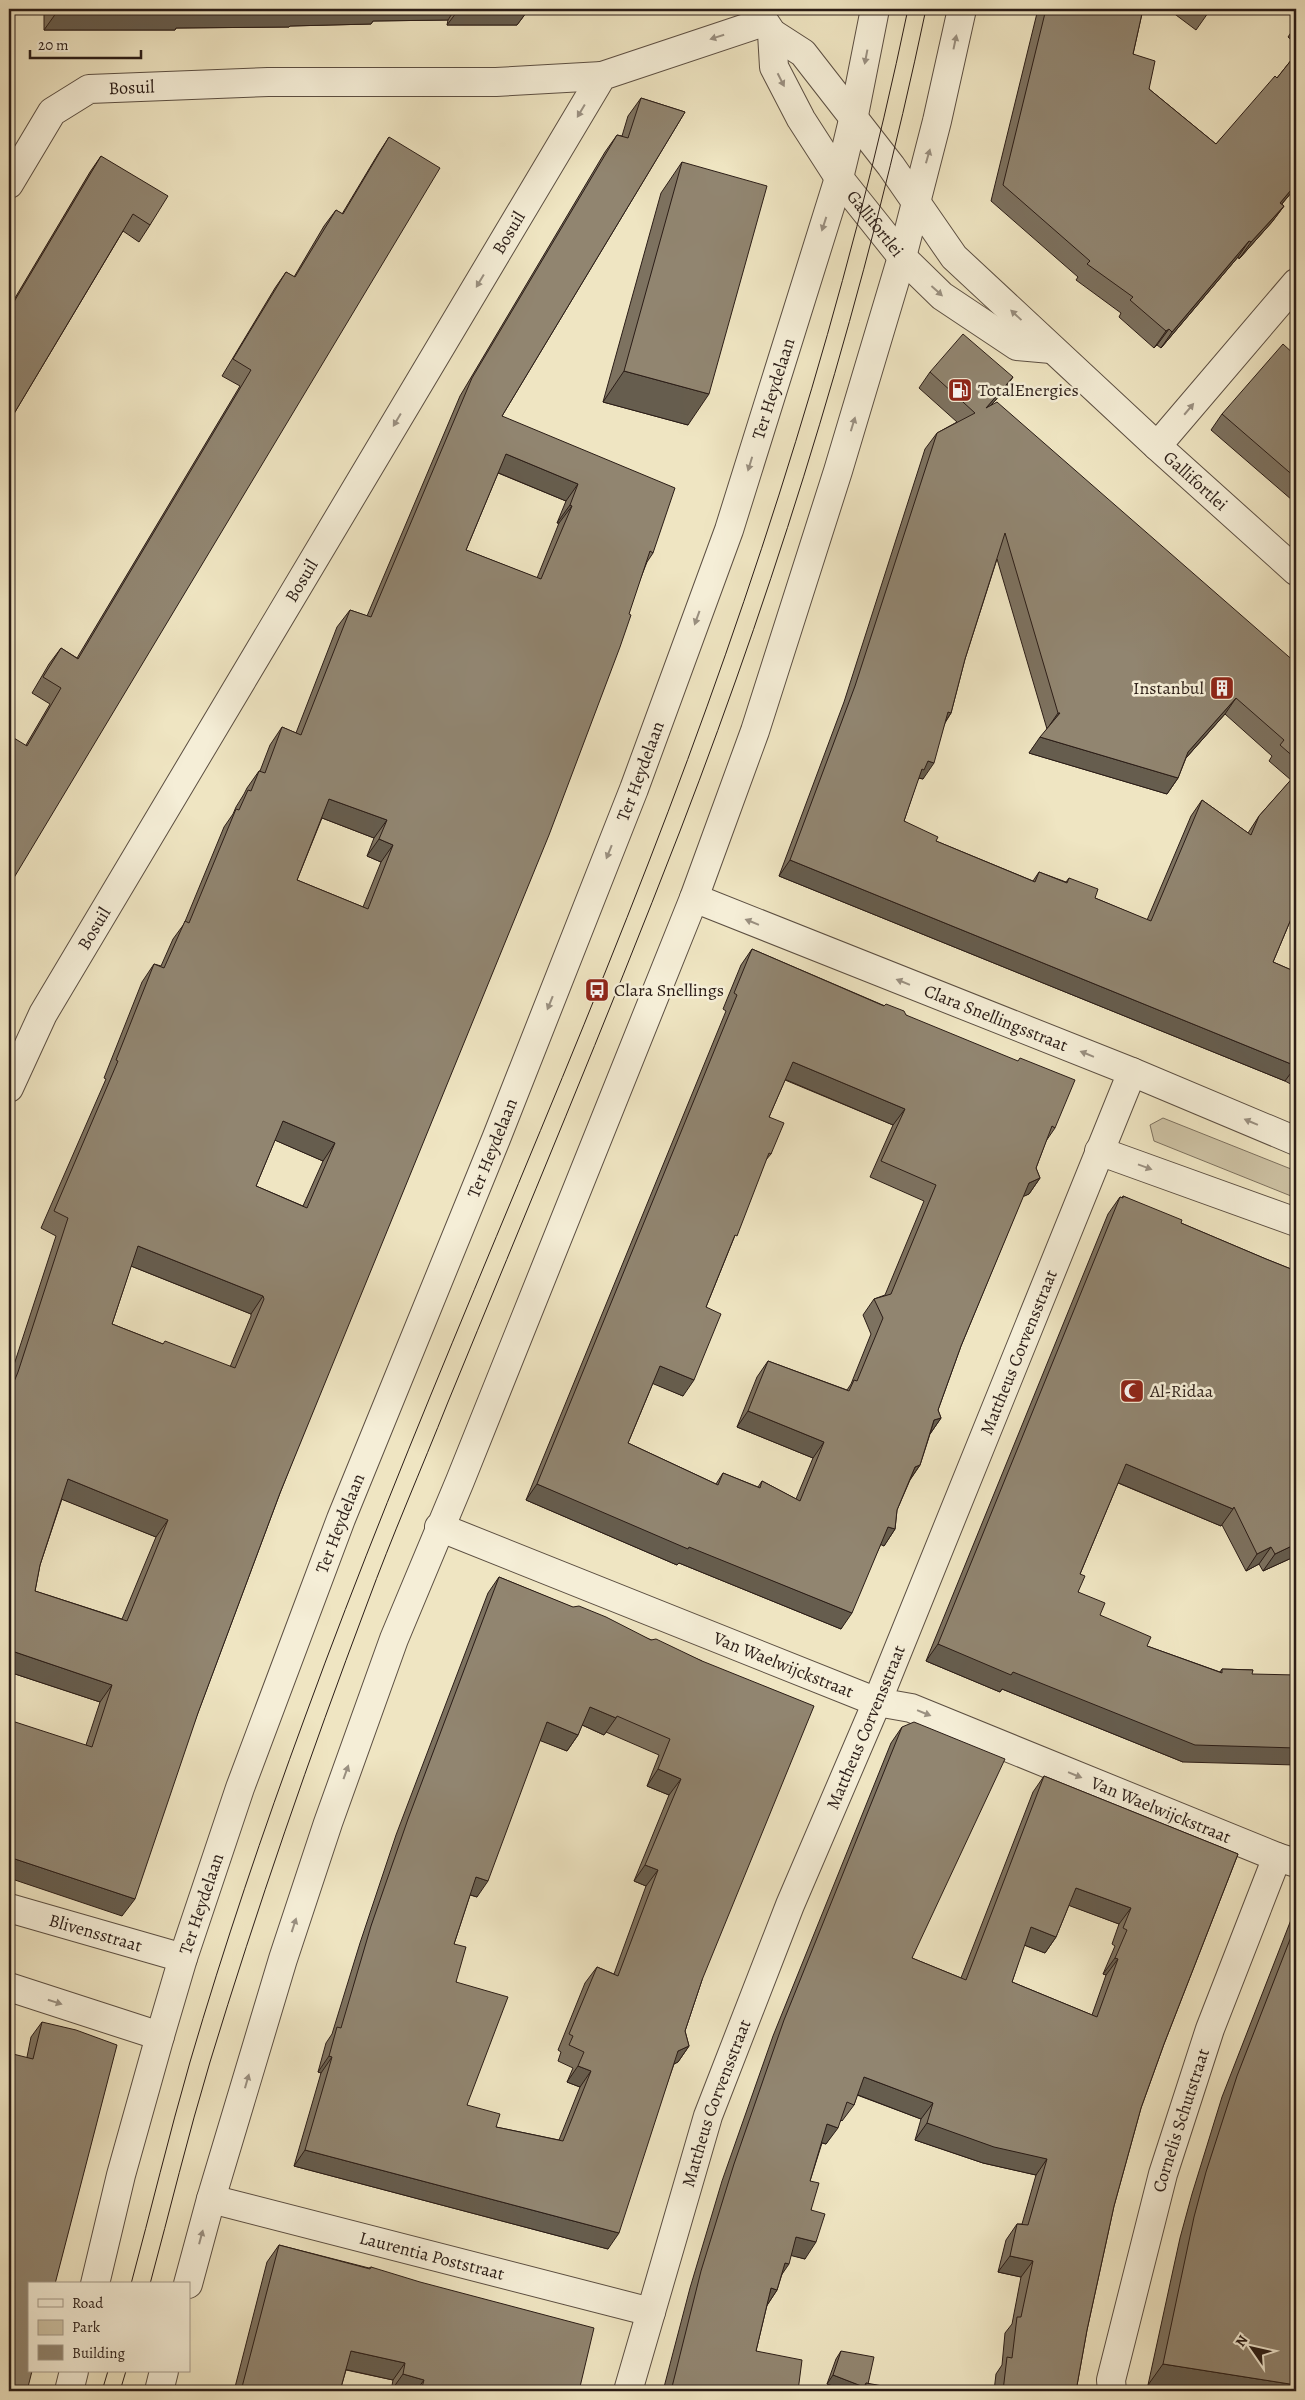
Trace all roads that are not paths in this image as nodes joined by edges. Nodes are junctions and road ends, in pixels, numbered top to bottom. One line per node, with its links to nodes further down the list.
1 (875, 9): 5 (street, Ter Heydelaan, one-way to 5)
2 (962, 9): 8 (street, one-way to 2)
3 (764, 21): 4 (street, Bosuil, one-way to 4); 5 (street, Gallifortlei); 6 (street, Gallifortlei, one-way to 6)
4 (602, 76): 7 (street, Bosuil); 16 (street, Bosuil, one-way to 16)
5 (854, 120): 6 (street, Ter Heydelaan); 8 (street, Gallifortlei)
6 (839, 178): 9 (street, Gallifortlei); 24 (street, Ter Heydelaan, one-way to 24)
7 (9, 184)
8 (914, 203): 9 (street); 11 (street, Gallifortlei, one-way to 8)
9 (902, 257): 11 (street, Gallifortlei, one-way to 11); 14 (street, one-way to 9)
10 (1296, 283): 12 (street, one-way to 10)
11 (1051, 348): 12 (street, Gallifortlei)
12 (1157, 446): 13 (street, Gallifortlei)
13 (1296, 571)
14 (694, 898): 15 (street, Clara Snellingsstraat, one-way to 14); 20 (street)
15 (1132, 1072): 17 (street, Clara Snellingsstraat, one-way to 15); 18 (street, Mattheus Corvensstraat)
16 (9, 1088)
17 (1296, 1141)
18 (1100, 1151): 19 (street, one-way to 19); 21 (street, Mattheus Corvensstraat)
19 (1296, 1222)
20 (439, 1527): 21 (street, Van Waelwijckstraat); 27 (street, one-way to 20)
21 (877, 1702): 22 (street, Van Waelwijckstraat, one-way to 22); 30 (street, Mattheus Corvensstraat)
22 (1287, 1860): 36 (street, Cornelis Schutstraat)
23 (9, 1908): 24 (street, Blivensstraat)
24 (183, 1958): 26 (street, Ter Heydelaan)
25 (9, 1987): 26 (street, one-way to 26)
26 (160, 2036): 28 (street, Ter Heydelaan)
27 (211, 2199): 29 (street, one-way to 27); 30 (street, Laurentia Poststraat)
28 (95, 2282)
29 (189, 2282)
30 (651, 2312): 35 (street, Mattheus Corvensstraat)
31 (74, 2372): 33 (street)
32 (164, 2372): 34 (street)
33 (69, 2391)
34 (159, 2391)
35 (628, 2391)
36 (1112, 2391)

